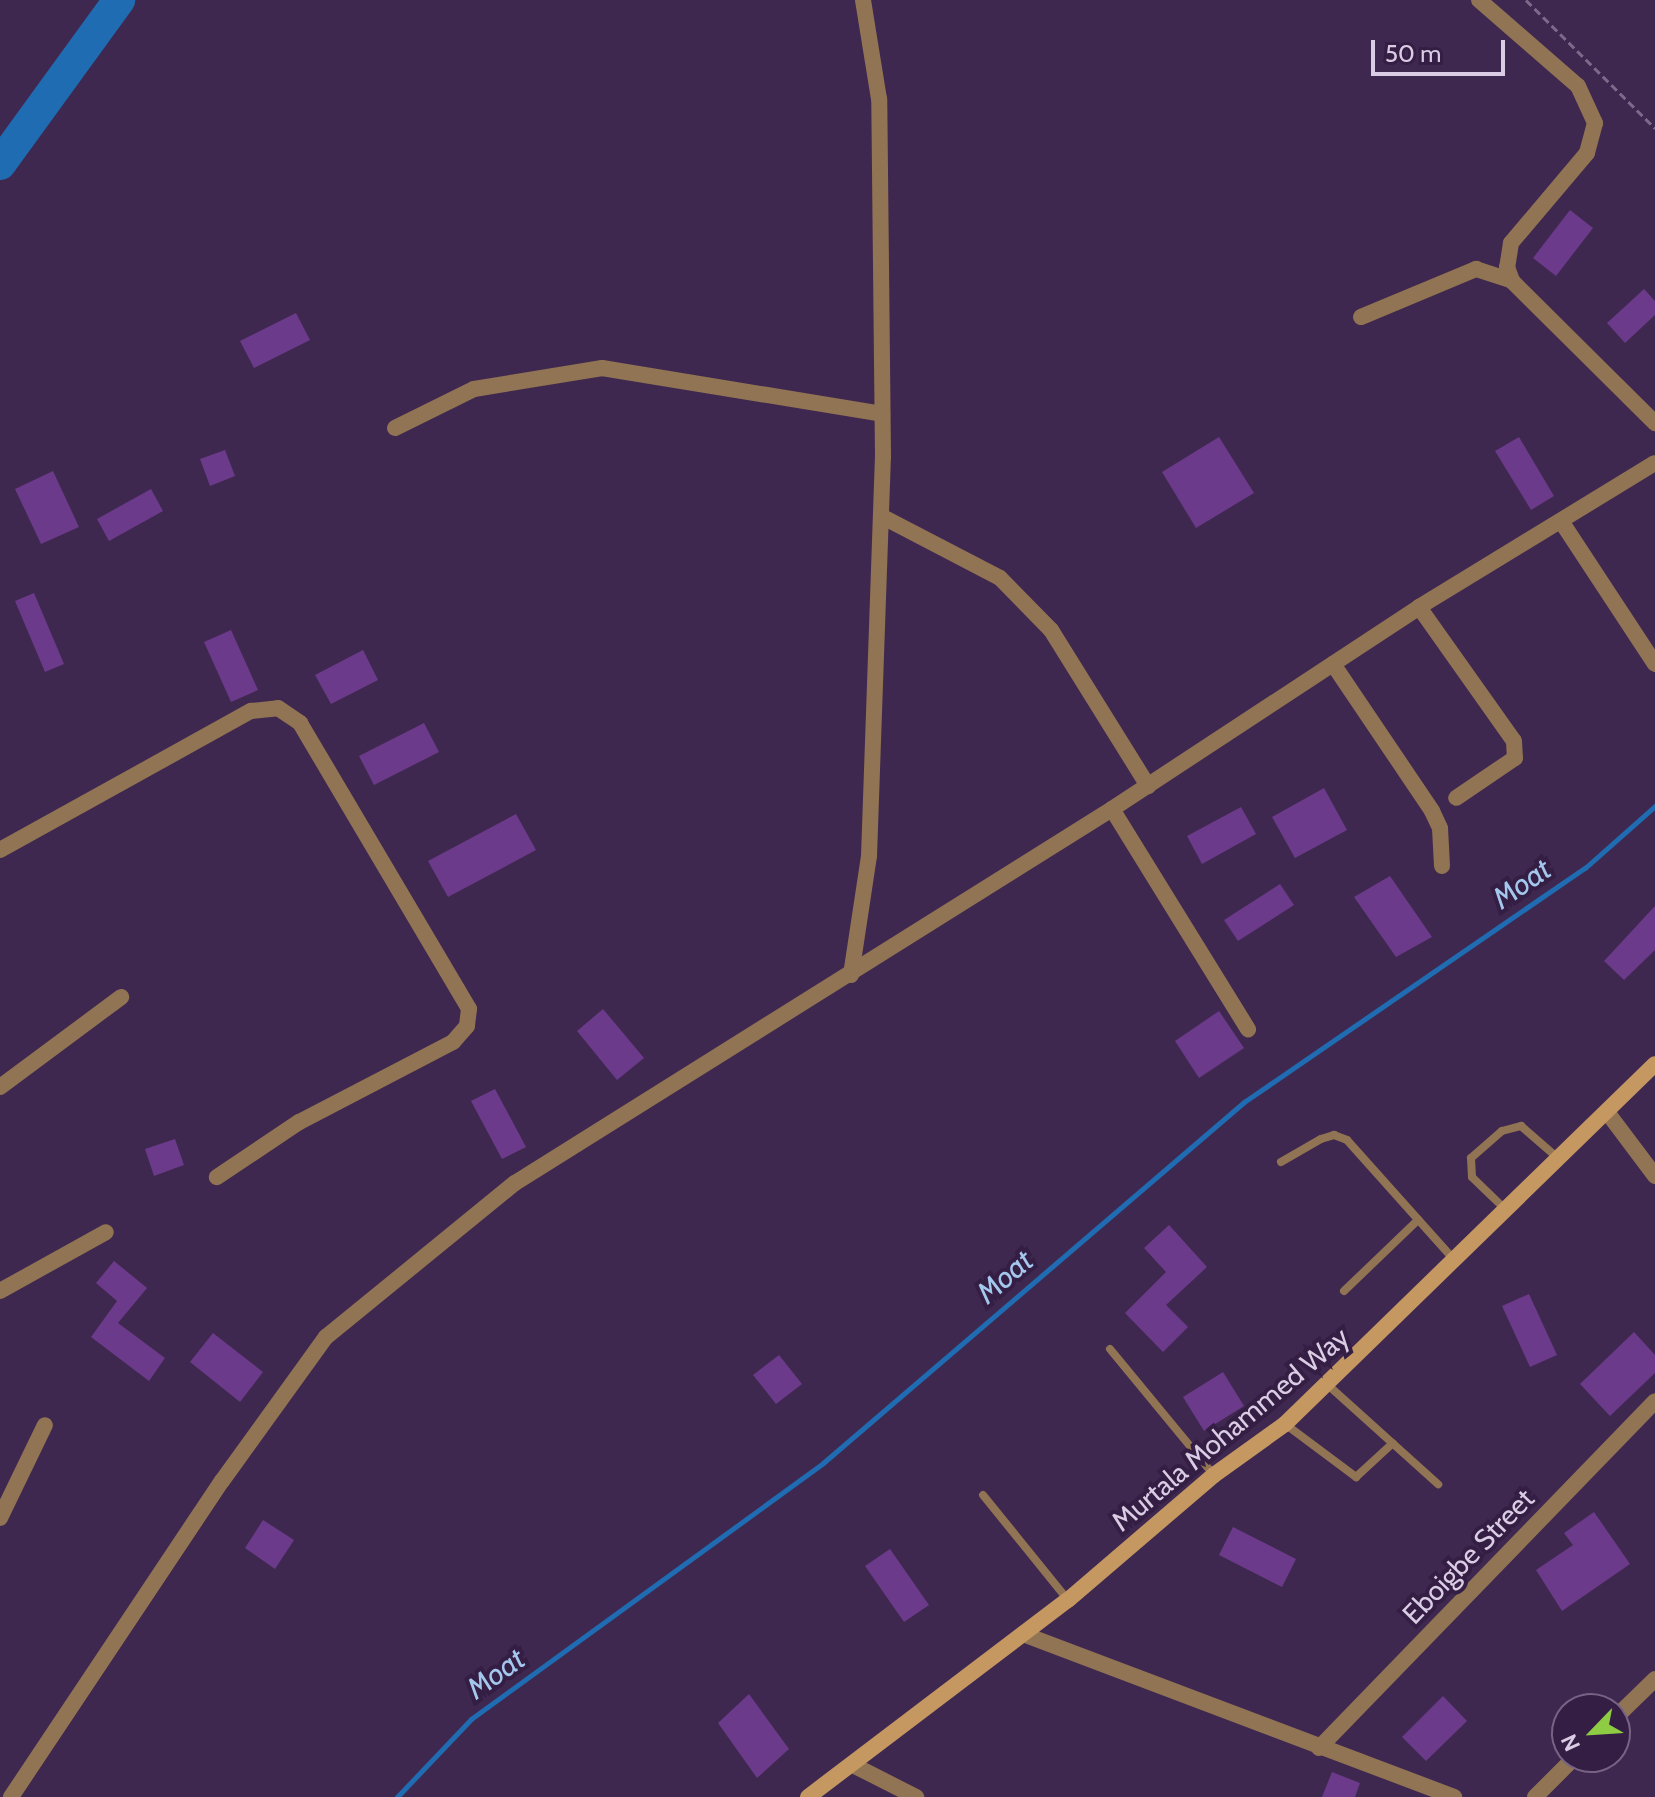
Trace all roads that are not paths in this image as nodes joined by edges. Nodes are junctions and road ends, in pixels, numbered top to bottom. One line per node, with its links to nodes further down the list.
1 (863, 0): 5 (street)
2 (1479, 0): 3 (street)
3 (1512, 281): 4 (street); 6 (street)
4 (1361, 317)
5 (882, 414): 7 (street); 9 (street)
6 (1655, 423)
7 (395, 428)
8 (1655, 463): 10 (street)
9 (881, 516): 14 (street); 19 (street)
10 (1561, 521): 11 (street); 13 (street)
11 (1419, 607): 12 (street); 15 (street)
12 (1333, 664): 14 (street); 18 (street)
13 (1655, 664)
14 (1148, 786): 16 (street)
15 (1456, 798)
16 (1112, 809): 19 (street); 21 (street)
17 (0, 850): 28 (street)
18 (1442, 866)
19 (851, 975): 52 (street)
20 (121, 997): 23 (street)
21 (1248, 1029)
22 (1655, 1064): 24 (street, Murtala Mohammed Way)
23 (0, 1087)
24 (1607, 1112): 25 (street, Murtala Mohammed Way); 27 (street)
25 (1559, 1159): 29 (street, Murtala Mohammed Way); 29 (lane)
26 (1281, 1162): 30 (lane)
27 (1655, 1176)
28 (217, 1177)
29 (1507, 1211): 32 (street, Murtala Mohammed Way)
30 (1418, 1220): 32 (lane); 34 (lane)
31 (106, 1232): 33 (street)
32 (1456, 1262): 36 (street, Murtala Mohammed Way)
33 (0, 1291)
34 (1344, 1291)
35 (1110, 1349): 41 (lane)
36 (1329, 1386): 38 (street, Murtala Mohammed Way); 40 (lane)
37 (1655, 1401): 49 (street, Eboigbe Street)
38 (1285, 1424): 40 (lane); 41 (street, Murtala Mohammed Way)
39 (45, 1425): 44 (street)
40 (1393, 1443): 42 (lane)
41 (1214, 1475): 45 (street, Murtala Mohammed Way)
42 (1438, 1484)
43 (983, 1495): 45 (lane)
44 (0, 1518)
45 (1068, 1600): 46 (street, Murtala Mohammed Way)
46 (1023, 1634): 49 (street); 50 (street, Murtala Mohammed Way)
47 (1655, 1679): 48 (street)
48 (1631, 1702)
49 (1319, 1748): 55 (street)
50 (853, 1765): 53 (street, Murtala Mohammed Way); 54 (street)
51 (1559, 1773): 56 (street)
52 (11, 1797)
53 (808, 1797)
54 (916, 1797)
55 (1454, 1797)
56 (1535, 1797)

